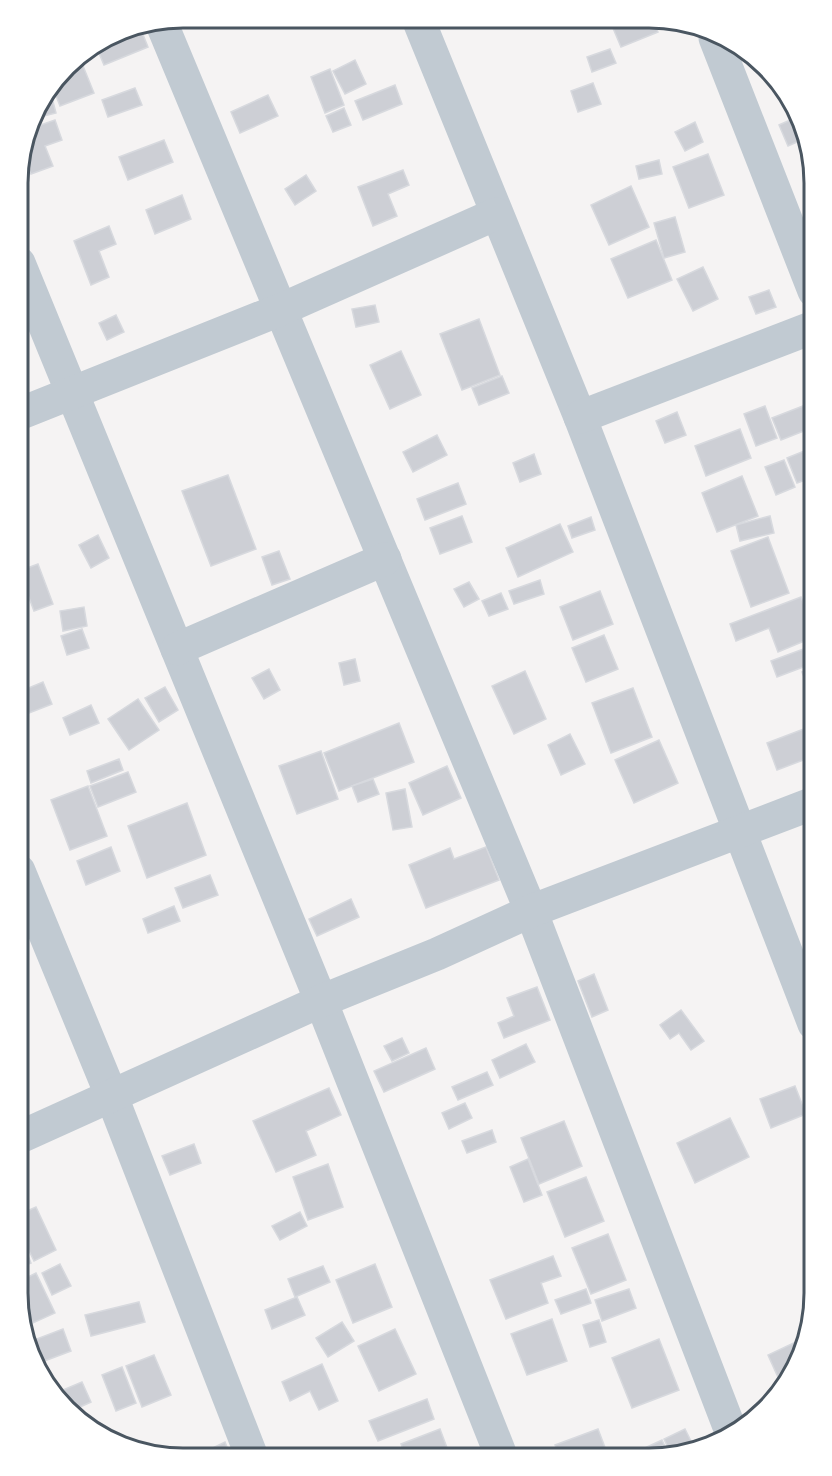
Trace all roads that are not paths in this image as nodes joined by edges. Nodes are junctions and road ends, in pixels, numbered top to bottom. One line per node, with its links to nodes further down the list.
1 (421, 28): 4 (street)
2 (164, 30): 7 (street)
3 (717, 44): 5 (street)
4 (496, 214): 7 (street); 11 (street)
5 (804, 265)
6 (28, 285): 9 (street)
7 (282, 309): 9 (street); 12 (street)
8 (804, 331): 11 (street)
9 (72, 392): 10 (street); 13 (street)
10 (28, 410)
11 (580, 417): 15 (street)
12 (385, 559): 13 (street); 17 (street)
13 (177, 649): 19 (street)
14 (803, 807): 15 (street)
15 (739, 830): 17 (street); 18 (street)
16 (28, 895): 20 (street)
17 (531, 910): 19 (street); 22 (street)
18 (803, 996)
19 (321, 1001): 20 (street); 24 (street)
20 (112, 1097): 21 (street); 23 (street)
21 (28, 1134)
22 (729, 1425)
23 (248, 1448)
24 (498, 1448)

